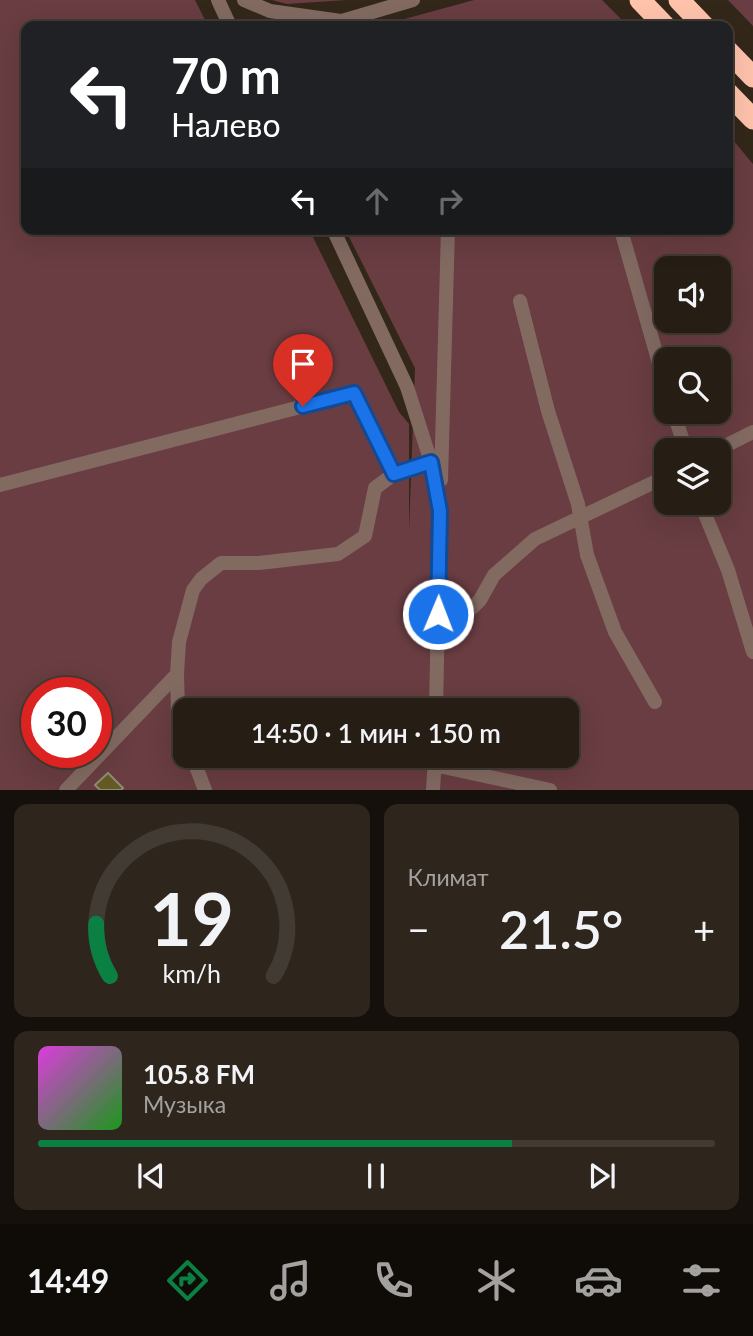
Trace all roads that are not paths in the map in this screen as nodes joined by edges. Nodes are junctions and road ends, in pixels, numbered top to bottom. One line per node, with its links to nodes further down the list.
1 (218, 0): 6 (street)
2 (244, 0): 7 (street)
3 (413, 0): 8 (street)
4 (640, 0): 9 (highway)
5 (679, 0): 10 (highway)
6 (228, 21)
7 (322, 21)
8 (347, 21)
9 (660, 21)
10 (699, 21)
11 (733, 56): 12 (highway)
12 (753, 77)
13 (733, 98): 14 (highway)
14 (753, 119)
15 (336, 235): 22 (street)
16 (448, 235): 26 (street)
17 (622, 235): 19 (street)
18 (520, 301): 28 (street)
19 (654, 347)
20 (753, 432): 21 (street)
21 (731, 443)
22 (431, 462): 23 (street); 26 (street)
23 (394, 474): 25 (street); 31 (street)
24 (654, 482): 28 (street)
25 (0, 485)
26 (440, 511): 29 (street)
27 (706, 515): 30 (street)
28 (580, 519): 29 (street); 34 (street)
29 (438, 614): 33 (street)
30 (753, 652)
31 (177, 674): 32 (street); 38 (street)
32 (178, 698)
33 (436, 698)
34 (655, 702)
35 (197, 768): 39 (street)
36 (434, 768): 40 (street)
37 (466, 768): 41 (street)
38 (66, 790)
39 (205, 790)
40 (433, 790)
41 (550, 790)

